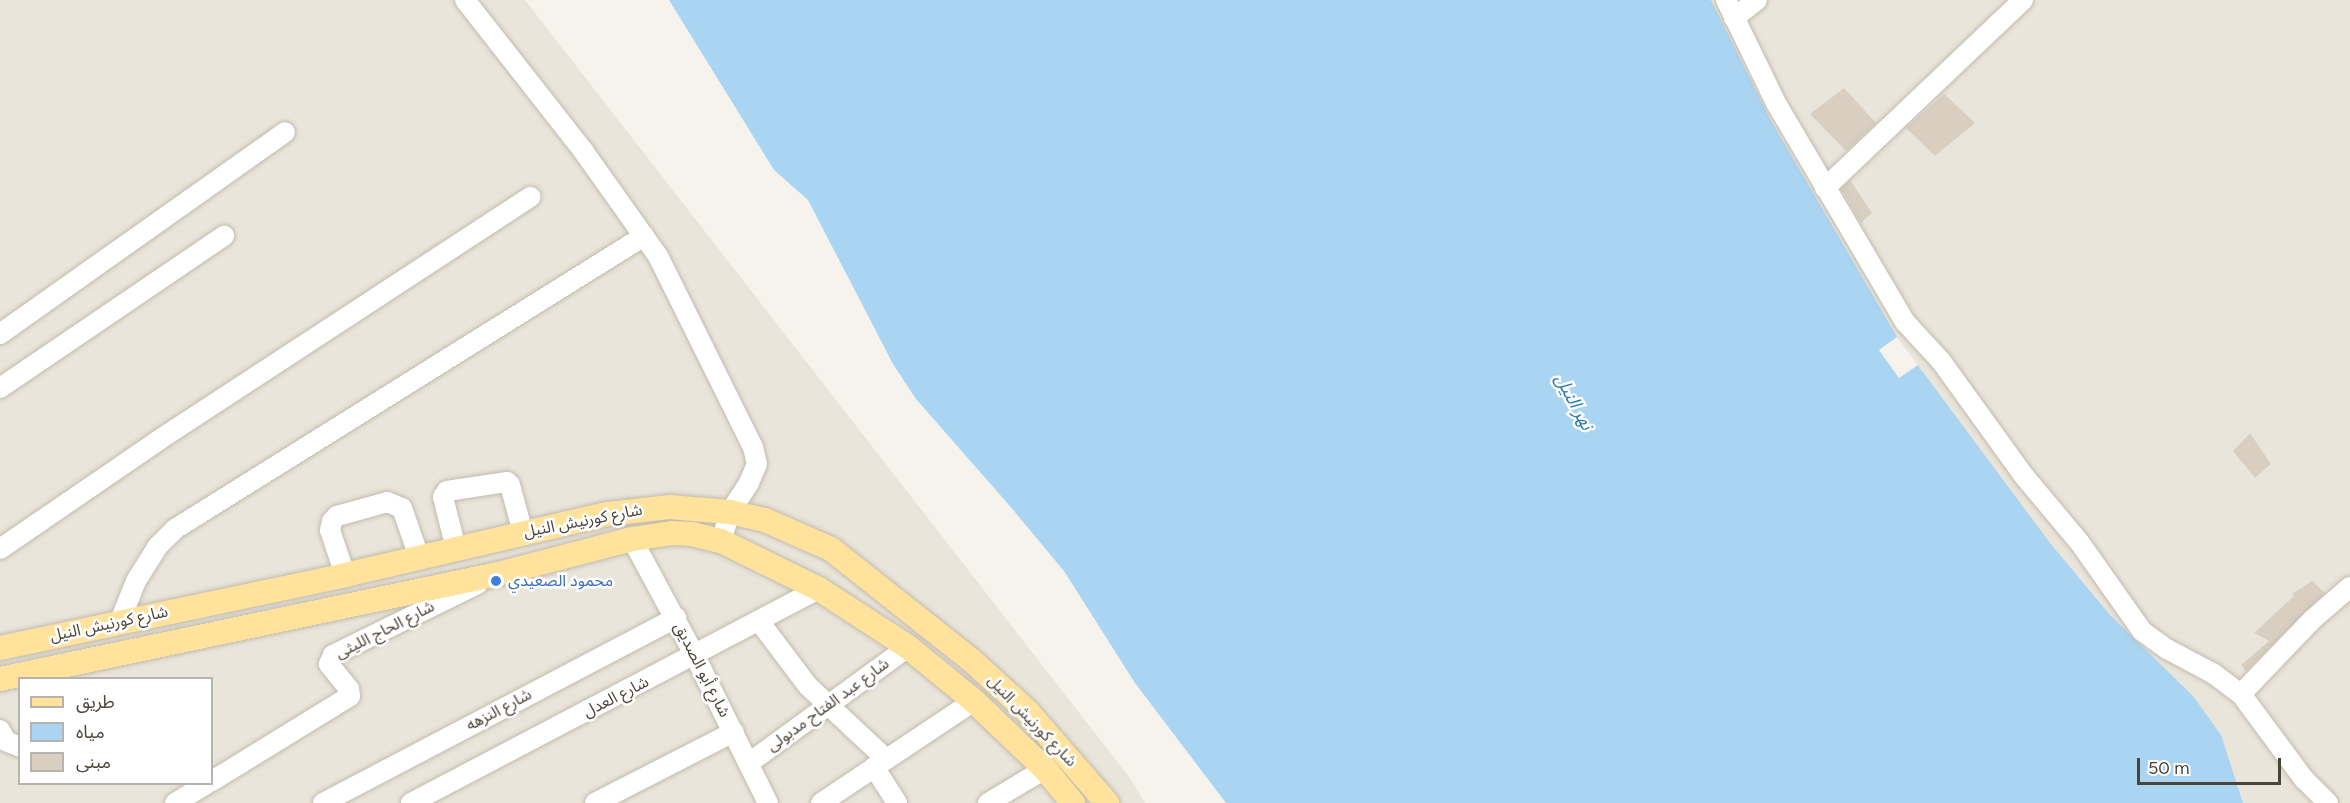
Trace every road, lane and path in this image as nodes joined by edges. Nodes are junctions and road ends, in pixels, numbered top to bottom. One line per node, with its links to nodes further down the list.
1 (465, 0): 10 (street)
2 (1726, 0): 5 (street)
3 (1757, 0): 5 (street)
4 (2023, 0): 7 (street)
5 (1734, 18): 7 (street)
6 (285, 132): 11 (street)
7 (1825, 188): 34 (street)
8 (531, 197): 17 (street)
9 (224, 236): 12 (street)
10 (644, 236): 13 (street); 25 (street)
11 (0, 334)
12 (0, 388)
13 (730, 512): 14 (main road, شارع كورنيش النيل); 16 (street); 54 (main road, شارع كورنيش النيل)
14 (523, 533): 18 (main road, شارع كورنيش النيل); 18 (street)
15 (632, 539): 16 (main road, شارع كورنيش النيل); 20 (main road, شارع كورنيش النيل); 24 (street, شارع أبو الصديق)
16 (721, 541): 23 (main road, شارع كورنيش النيل)
17 (0, 549)
18 (456, 549): 19 (main road, شارع كورنيش النيل)
19 (419, 557): 21 (main road, شارع كورنيش النيل); 21 (street)
20 (498, 574): 30 (main road, شارع كورنيش النيل); 43 (street, شارع الحاج الليثى)
21 (345, 575): 25 (main road, شارع كورنيش النيل)
22 (2350, 587): 34 (street)
23 (819, 589): 26 (street, شارع العدل); 27 (main road, شارع كورنيش النيل)
24 (676, 618): 29 (street, شارع أبو الصديق); 46 (street, شارع النزهه)
25 (120, 621): 28 (main road, شارع كورنيش النيل)
26 (759, 621): 29 (street, شارع العدل); 36 (street)
27 (908, 647): 35 (main road, شارع كورنيش النيل); 36 (street, شارع عبد الفتاح مدبولى)
28 (0, 648)
29 (695, 656): 38 (street, شارع أبو الصديق); 47 (street, شارع العدل)
30 (71, 672): 31 (main road, شارع كورنيش النيل)
31 (36, 676)
32 (18, 678): 33 (main road, شارع كورنيش النيل)
33 (0, 679)
34 (2241, 694): 55 (street)
35 (974, 700): 40 (street); 42 (main road, شارع كورنيش النيل)
36 (828, 706): 40 (street); 41 (street, شارع عبد الفتاح مدبولى)
37 (0, 730): 39 (street)
38 (734, 732): 41 (street, شارع أبو الصديق); 48 (street)
39 (18, 746)
40 (880, 763): 50 (street); 51 (street)
41 (749, 764): 49 (street, شارع أبو الصديق)
42 (1045, 770): 52 (street); 53 (main road, شارع كورنيش النيل)
43 (213, 780)
44 (204, 785): 45 (street)
45 (176, 803)
46 (323, 803)
47 (411, 803)
48 (595, 803)
49 (768, 803)
50 (821, 803)
51 (897, 803)
52 (988, 803)
53 (1073, 803)
54 (1107, 803)
55 (2328, 803)

